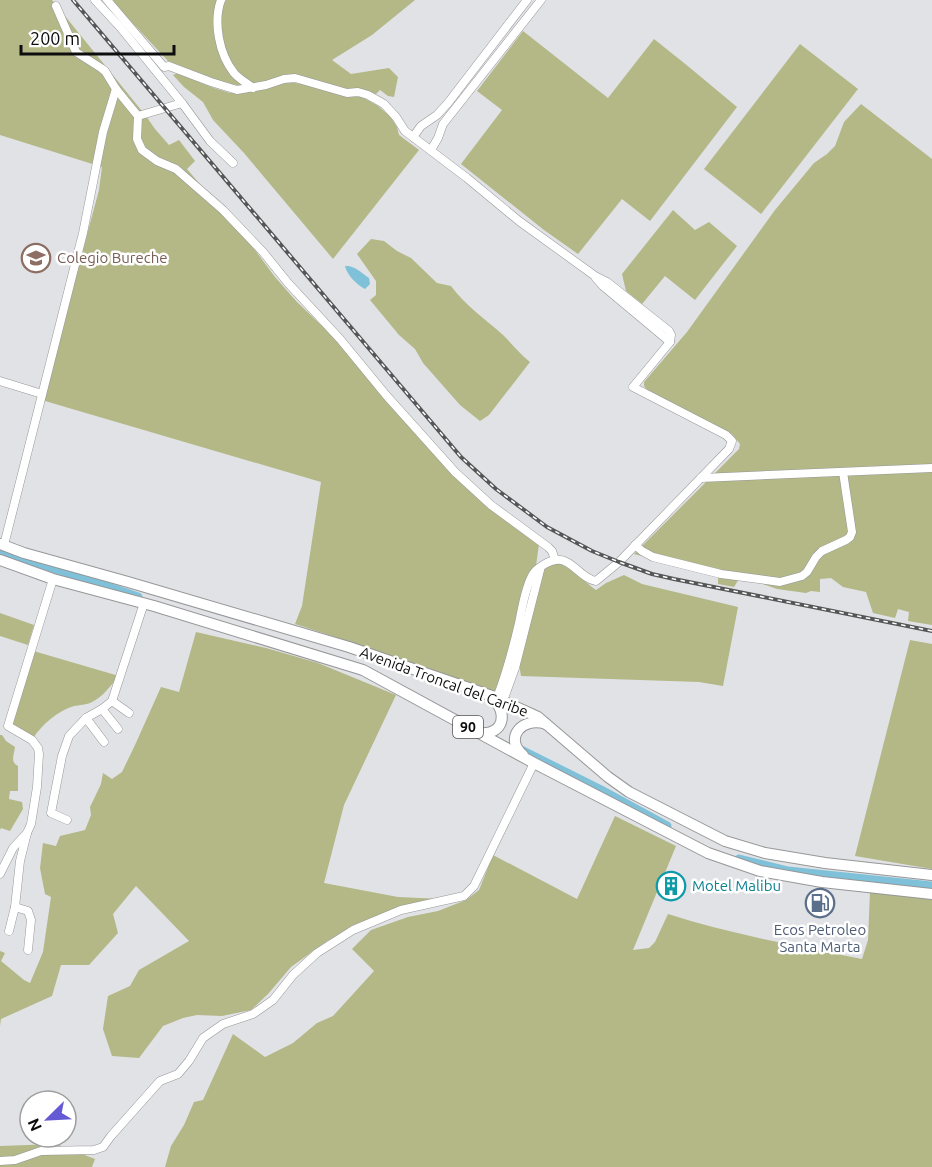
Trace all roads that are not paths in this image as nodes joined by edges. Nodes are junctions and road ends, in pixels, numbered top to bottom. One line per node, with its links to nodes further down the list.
1 (95, 0): 9 (street)
2 (108, 0): 7 (street)
3 (221, 0): 7 (street)
4 (527, 0): 11 (street)
5 (541, 0): 12 (street)
6 (56, 6): 8 (street)
7 (253, 88): 11 (street)
8 (116, 89): 10 (street); 15 (street)
9 (182, 103): 10 (street); 13 (street)
10 (138, 116): 22 (street)
11 (412, 137): 12 (street)
12 (431, 150): 18 (street)
13 (233, 163)
14 (0, 381): 15 (street)
15 (42, 394): 19 (street)
16 (932, 468): 17 (street)
17 (843, 472): 18 (street); 20 (street)
18 (700, 478): 20 (street)
19 (2, 545): 25 (highway, Avenida Troncal del Caribe / 90)
20 (635, 545): 22 (street)
21 (0, 560): 23 (highway, Avenida Troncal del Caribe / 90)
22 (555, 560): 25 (street)
23 (53, 579): 24 (highway, Avenida Troncal del Caribe / 90); 36 (street)
24 (144, 603): 26 (street); 32 (highway, Avenida Troncal del Caribe / 90)
25 (497, 699): 30 (highway, Avenida Troncal del Caribe / 90); 32 (highway)
26 (112, 701): 27 (street); 28 (street)
27 (102, 709): 29 (street); 31 (street)
28 (129, 713)
29 (86, 718): 33 (street); 35 (street)
30 (549, 725): 34 (highway); 38 (highway, Avenida Troncal del Caribe / 90)
31 (118, 729)
32 (480, 733): 34 (highway, Avenida Troncal del Caribe / 90)
33 (104, 742)
34 (534, 763): 39 (highway, Avenida Troncal del Caribe / 90); 43 (street)
35 (67, 820)
36 (27, 833): 37 (street); 40 (street)
37 (0, 874)
38 (932, 875)
39 (932, 894)
40 (15, 907): 41 (street); 42 (street)
41 (9, 931)
42 (28, 950)
43 (0, 1161)

